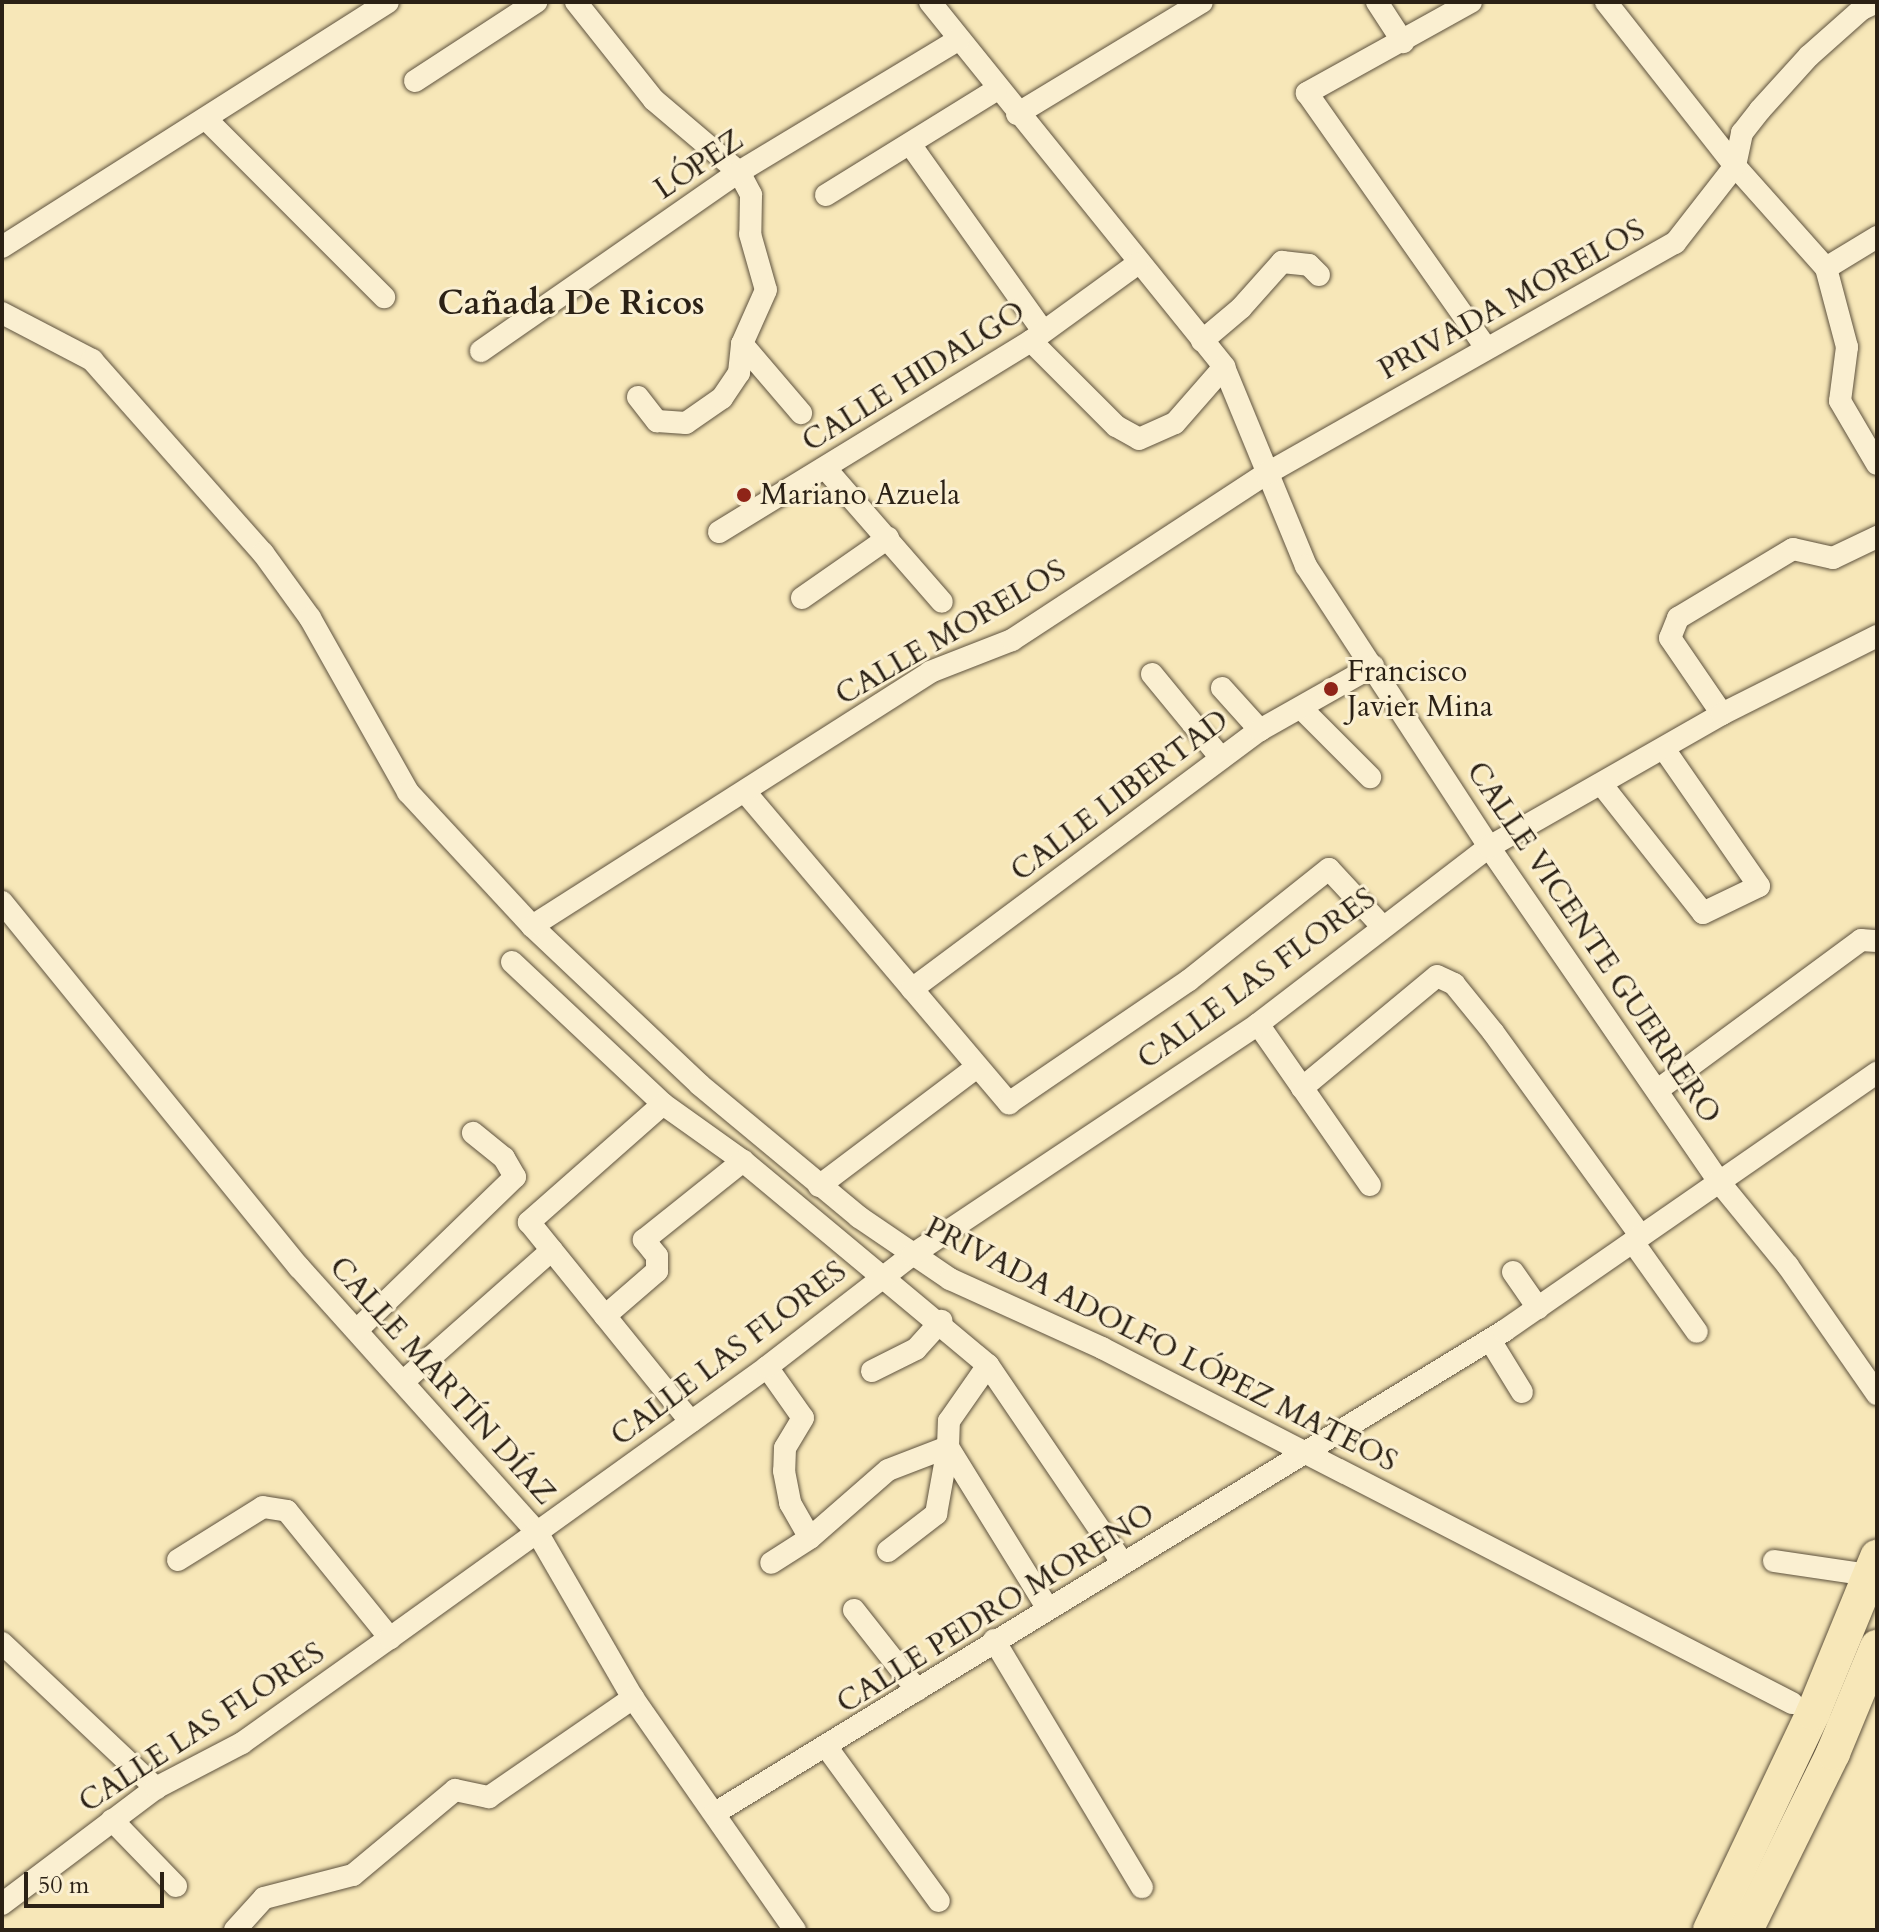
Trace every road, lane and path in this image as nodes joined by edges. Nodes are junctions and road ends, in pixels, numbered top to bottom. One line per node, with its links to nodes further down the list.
1 (536, 2): 12 (street)
2 (576, 2): 18 (street)
3 (1202, 2): 14 (street)
4 (1377, 2): 11 (street)
5 (1471, 2): 11 (street)
6 (1606, 2): 17 (street)
7 (1877, 2): 17 (street, PRIVADA MORELOS)
8 (385, 3): 15 (street)
9 (933, 3): 10 (street, CALLE VICENTE GUERRERO)
10 (958, 40): 13 (street, CALLE VICENTE GUERRERO); 18 (street, LÓPEZ)
11 (1403, 42): 30 (street)
12 (415, 81)
13 (996, 90): 14 (street, CALLE VICENTE GUERRERO); 16 (street)
14 (1017, 114): 22 (street, CALLE VICENTE GUERRERO)
15 (206, 119): 21 (street); 25 (street)
16 (910, 144): 19 (street); 27 (street)
17 (1735, 166): 23 (street); 30 (street, PRIVADA MORELOS)
18 (739, 172): 29 (street); 31 (street, LÓPEZ)
19 (826, 195)
20 (1877, 237): 23 (street)
21 (2, 247)
22 (1137, 264): 27 (street, CALLE HIDALGO); 28 (street, CALLE VICENTE GUERRERO)
23 (1826, 268): 35 (street)
24 (1319, 275): 28 (street)
25 (384, 297)
26 (2, 313): 57 (street, PRIVADA ADOLFO LÓPEZ MATEOS)
27 (1037, 336): 32 (street); 36 (street, CALLE HIDALGO)
28 (1202, 341): 32 (street, CALLE VICENTE GUERRERO)
29 (742, 344): 33 (street); 34 (street)
30 (1486, 348): 37 (street, PRIVADA MORELOS)
31 (481, 351)
32 (1224, 367): 37 (street, CALLE VICENTE GUERRERO)
33 (638, 397)
34 (801, 413)
35 (1877, 464)
36 (826, 469): 38 (street, CALLE HIDALGO); 40 (street)
37 (1266, 474): 44 (street, CALLE VICENTE GUERRERO); 54 (street, CALLE MORELOS)
38 (719, 532)
39 (1877, 537): 48 (street)
40 (888, 538): 41 (street); 42 (street)
41 (802, 598)
42 (942, 602)
43 (1877, 636): 48 (street, CALLE LAS FLORES)
44 (1373, 666): 47 (street, CALLE LIBERTAD); 55 (street, CALLE VICENTE GUERRERO)
45 (1152, 674): 51 (street)
46 (1222, 688): 49 (street)
47 (1303, 710): 49 (street, CALLE LIBERTAD); 52 (street)
48 (1722, 714): 50 (street, CALLE LAS FLORES)
49 (1260, 730): 51 (street, CALLE LIBERTAD)
50 (1664, 749): 53 (street, CALLE LAS FLORES); 53 (street)
51 (1221, 758): 61 (street, CALLE LIBERTAD)
52 (1370, 777)
53 (1602, 785): 55 (street, CALLE LAS FLORES)
54 (746, 793): 57 (street, CALLE MORELOS); 61 (street)
55 (1489, 847): 58 (street, CALLE LAS FLORES); 66 (street, CALLE VICENTE GUERRERO)
56 (2, 902): 81 (street, CALLE MARTÍN DÍAZ)
57 (532, 926): 72 (street, PRIVADA ADOLFO LÓPEZ MATEOS)
58 (1382, 926): 62 (street, CALLE LAS FLORES); 63 (street)
59 (1869, 941): 66 (street)
60 (512, 962): 67 (street)
61 (912, 989): 63 (street)
62 (1258, 1024): 65 (street); 75 (street, CALLE LAS FLORES)
63 (977, 1067): 72 (street)
64 (1877, 1073): 70 (street, CALLE PEDRO MORENO)
65 (1302, 1088): 71 (street); 73 (street)
66 (1659, 1089): 70 (street, CALLE VICENTE GUERRERO)
67 (663, 1104): 69 (street); 74 (street)
68 (473, 1133): 81 (street)
69 (743, 1161): 77 (street); 79 (street)
70 (1720, 1183): 73 (street, CALLE PEDRO MORENO); 89 (street, CALLE VICENTE GUERRERO)
71 (1370, 1185)
72 (819, 1186): 75 (street, PRIVADA ADOLFO LÓPEZ MATEOS)
73 (1636, 1239): 78 (street, CALLE PEDRO MORENO); 82 (street)
74 (552, 1250): 79 (street); 87 (street)
75 (908, 1258): 77 (street, CALLE LAS FLORES); 92 (street, PRIVADA ADOLFO LÓPEZ MATEOS)
76 (1513, 1272): 78 (street)
77 (881, 1278): 80 (street); 85 (street, CALLE LAS FLORES)
78 (1538, 1308): 83 (street, CALLE PEDRO MORENO)
79 (605, 1316): 90 (street)
80 (941, 1321): 84 (street); 86 (street)
81 (357, 1330): 87 (street, CALLE MARTÍN DÍAZ)
82 (1697, 1332)
83 (1490, 1340): 88 (street); 92 (street, CALLE PEDRO MORENO)
84 (988, 1365): 91 (street); 99 (street)
85 (767, 1367): 90 (street, CALLE LAS FLORES); 94 (street)
86 (872, 1371)
87 (405, 1380): 93 (street, CALLE MARTÍN DÍAZ)
88 (1522, 1392)
89 (1877, 1394)
90 (691, 1422): 93 (street, CALLE LAS FLORES)
91 (948, 1447): 94 (street); 95 (street); 101 (street)
92 (1306, 1452): 99 (street, CALLE PEDRO MORENO); 109 (street, PRIVADA ADOLFO LÓPEZ MATEOS)
93 (537, 1532): 103 (street, CALLE LAS FLORES); 108 (street, CALLE MARTÍN DÍAZ)
94 (810, 1538): 98 (street)
95 (888, 1551)
96 (178, 1560): 103 (street)
97 (1774, 1561): 100 (street)
98 (771, 1563)
99 (1123, 1564): 101 (street, CALLE PEDRO MORENO)
100 (1873, 1566): 120 (main road)
101 (1048, 1609): 104 (street, CALLE PEDRO MORENO)
102 (854, 1610): 107 (street)
103 (390, 1638): 111 (street, CALLE LAS FLORES)
104 (994, 1640): 107 (street, CALLE PEDRO MORENO); 115 (street)
105 (2, 1643): 111 (street)
106 (1877, 1647): 121 (main road)
107 (917, 1690): 110 (street, CALLE PEDRO MORENO)
108 (633, 1698): 112 (street, CALLE MARTÍN DÍAZ); 118 (street)
109 (1792, 1703)
110 (828, 1749): 112 (street, CALLE PEDRO MORENO); 116 (street)
111 (156, 1788): 113 (street, CALLE LAS FLORES)
112 (715, 1813): 119 (street, CALLE MARTÍN DÍAZ)
113 (112, 1820): 114 (street); 117 (street, CALLE LAS FLORES)
114 (176, 1886)
115 (1142, 1887)
116 (939, 1901)
117 (2, 1904)
118 (235, 1930)
119 (795, 1930)
120 (1710, 1930)
121 (1746, 1930)

